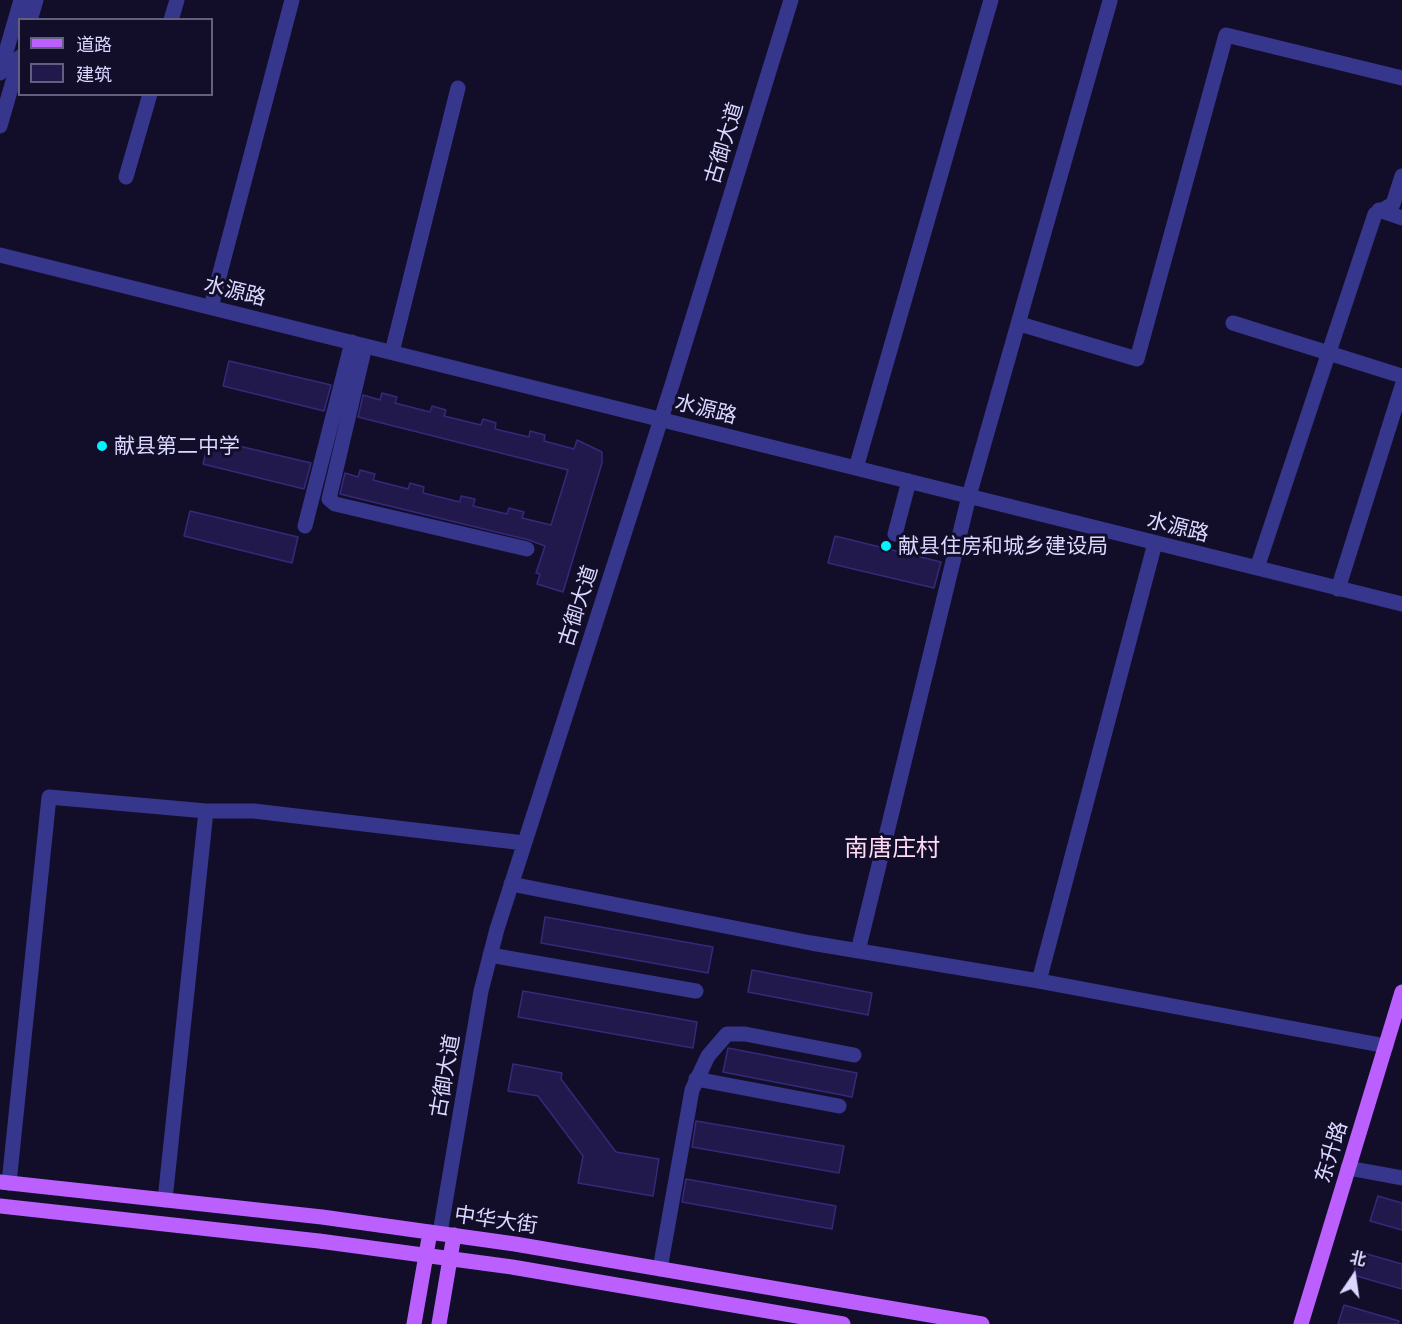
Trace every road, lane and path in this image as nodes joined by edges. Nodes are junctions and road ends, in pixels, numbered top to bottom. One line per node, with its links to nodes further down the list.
1 (21, 0): 11 (street)
2 (36, 0): 8 (street)
3 (177, 0): 9 (street)
4 (292, 0): 21 (street)
5 (791, 0): 29 (street, 古御大道)
6 (991, 0): 30 (street)
7 (1110, 1): 23 (street)
8 (31, 18)
9 (172, 18)
10 (18, 64): 15 (street)
11 (0, 73)
12 (1402, 78): 23 (street)
13 (458, 88): 25 (street)
14 (149, 96): 16 (street)
15 (0, 126)
16 (126, 177)
17 (1402, 177): 18 (street)
18 (1379, 210): 19 (street); 26 (street)
19 (1402, 219)
20 (0, 255): 21 (street, 水源路)
21 (211, 307): 24 (street, 水源路)
22 (1233, 323): 26 (street)
23 (1020, 324): 32 (street)
24 (358, 344): 25 (street, 水源路); 33 (street); 36 (street)
25 (392, 352): 29 (street, 水源路)
26 (1329, 353): 27 (street); 37 (street)
27 (1402, 376)
28 (1402, 386): 38 (street)
29 (661, 419): 30 (street, 水源路); 41 (street, 古御大道)
30 (856, 468): 31 (street, 水源路)
31 (909, 481): 32 (street, 水源路); 34 (street)
32 (969, 496): 35 (street, 水源路); 43 (street)
33 (306, 526)
34 (895, 534)
35 (1155, 543): 37 (street, 水源路); 45 (street)
36 (527, 549)
37 (1257, 568): 38 (street, 水源路)
38 (1338, 589): 39 (street, 水源路)
39 (1402, 604)
40 (206, 812): 41 (street); 54 (street); 55 (street)
41 (524, 843): 42 (street, 古御大道)
42 (511, 884): 43 (street); 44 (street, 古御大道)
43 (858, 951): 45 (street)
44 (490, 955): 46 (street); 57 (street, 古御大道)
45 (1039, 981): 48 (street)
46 (696, 991)
47 (1402, 992): 48 (main road, 东升路)
48 (1386, 1046): 52 (main road, 东升路)
49 (854, 1054): 50 (street)
50 (696, 1079): 51 (street); 60 (street)
51 (839, 1106)
52 (1348, 1168): 53 (street); 65 (main road, 东升路)
53 (1402, 1178)
54 (4, 1183): 55 (main road, 中华大街)
55 (165, 1200): 57 (main road, 中华大街)
56 (0, 1206): 58 (main road)
57 (441, 1234): 58 (main road, 古御大道); 59 (main road, 古御大道); 60 (main road, 中华大街)
58 (426, 1255): 59 (main road); 61 (main road, 古御大道)
59 (450, 1259): 62 (main road, 古御大道); 63 (main road)
60 (660, 1269): 64 (main road, 中华大街)
61 (414, 1324)
62 (439, 1324)
63 (843, 1324)
64 (982, 1324)
65 (1301, 1324)

